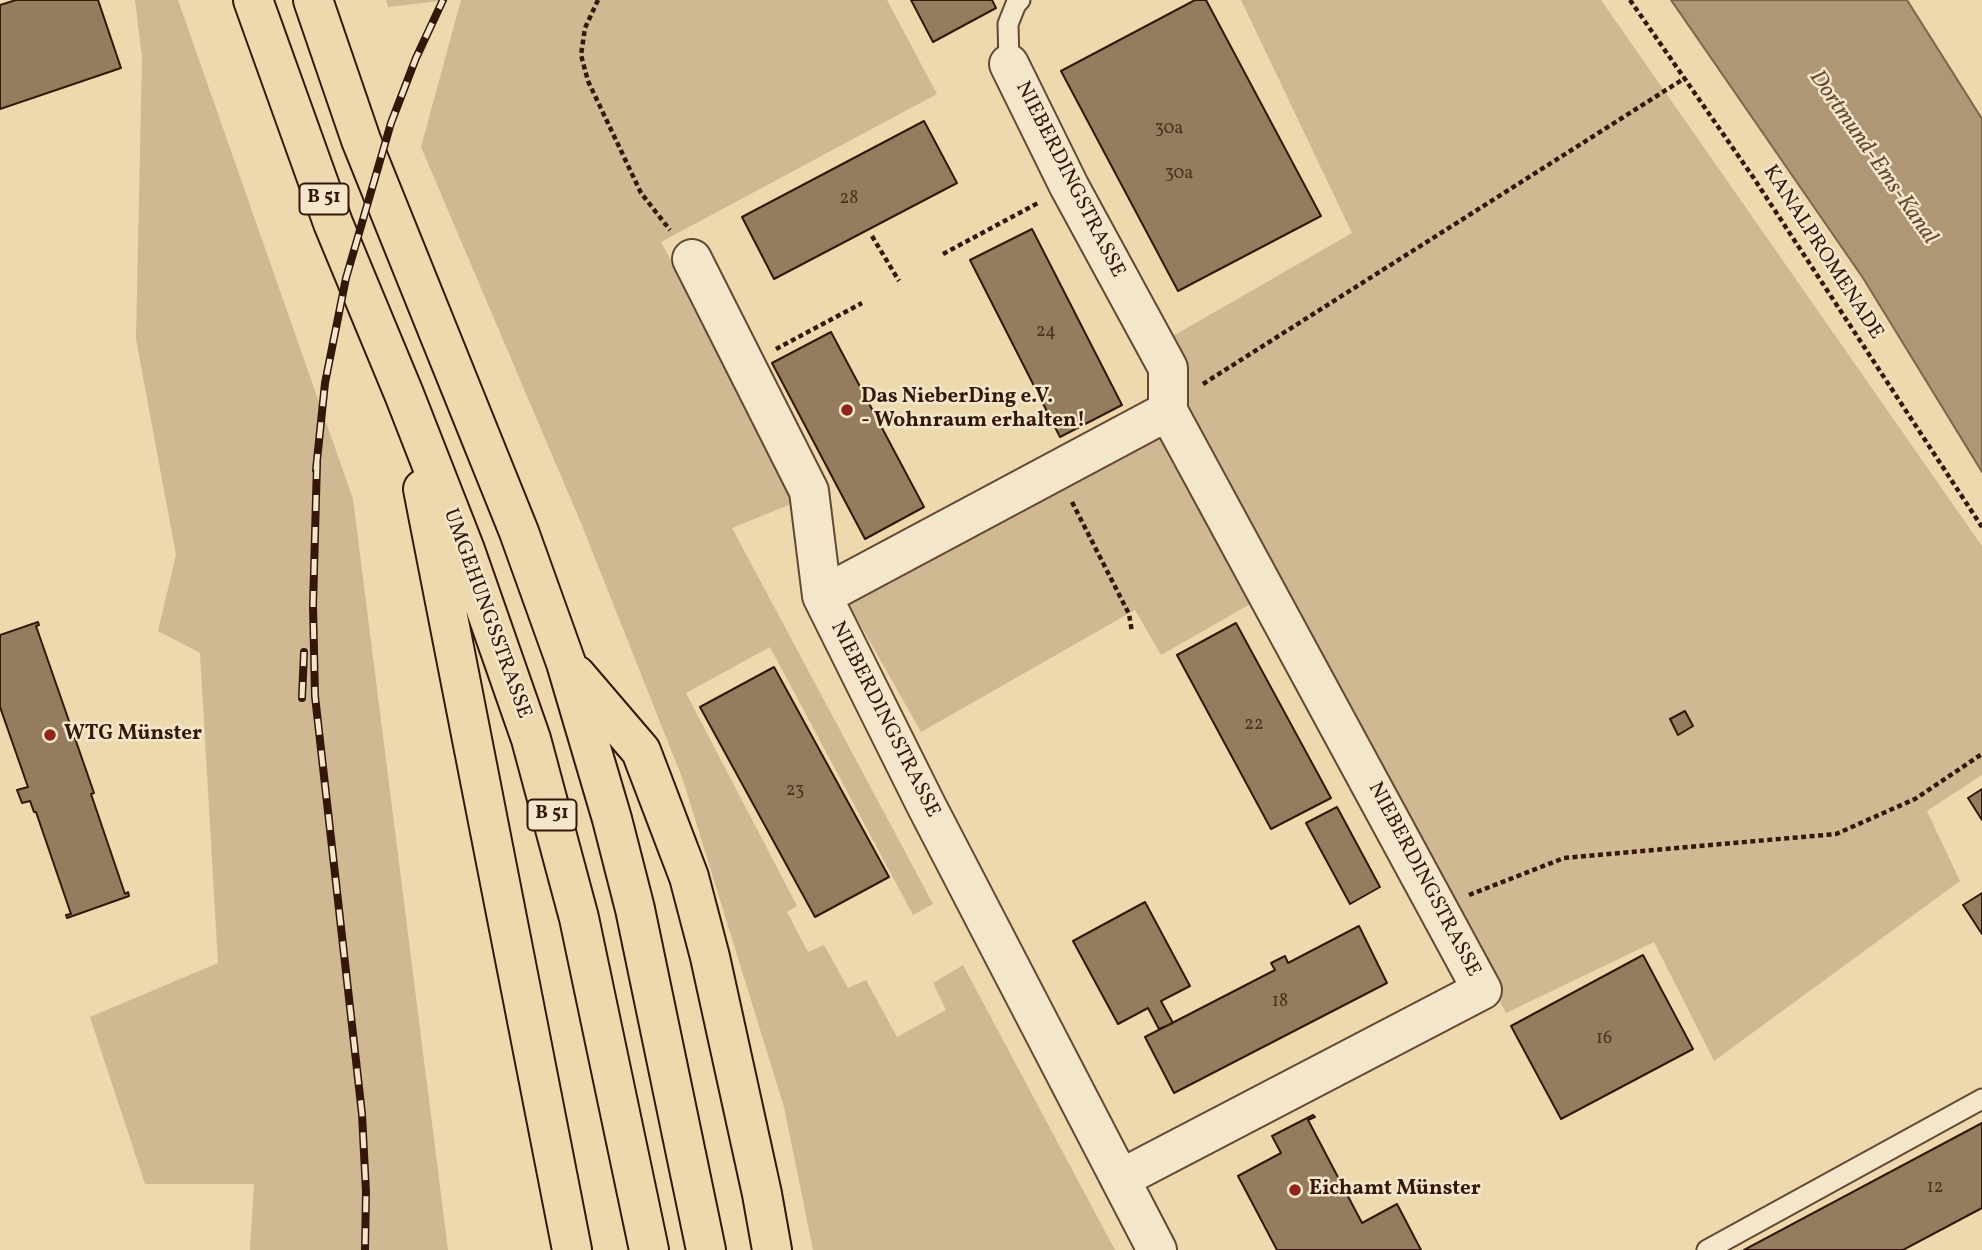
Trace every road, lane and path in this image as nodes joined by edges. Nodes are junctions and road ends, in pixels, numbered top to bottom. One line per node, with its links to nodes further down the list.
1 (253, 0): 16 (highway, UMGEHUNGSSTRASSE / B 51)
2 (313, 0): 22 (highway, B 51)
3 (598, 0): 11 (path)
4 (1020, 0): 6 (lane)
5 (1630, 0): 7 (path, KANALPROMENADE)
6 (1009, 64): 8 (street, NIEBERDINGSTRASSE)
7 (1685, 78): 15 (path); 19 (path, KANALPROMENADE)
8 (1069, 186): 10 (path); 17 (street, NIEBERDINGSTRASSE)
9 (872, 236): 12 (path)
10 (943, 254)
11 (692, 259): 14 (street, NIEBERDINGSTRASSE)
12 (899, 281)
13 (862, 303): 14 (path)
14 (745, 365): 20 (street, NIEBERDINGSTRASSE)
15 (1202, 384)
16 (404, 394): 27 (highway, B 51); 28 (highway, UMGEHUNGSSTRASSE / B 51)
17 (1168, 411): 18 (street, NIEBERDINGSTRASSE); 24 (street, NIEBERDINGSTRASSE)
18 (1056, 470): 20 (street, NIEBERDINGSTRASSE); 21 (path)
19 (1982, 527)
20 (822, 596): 26 (street, NIEBERDINGSTRASSE)
21 (1132, 632)
22 (566, 663): 29 (highway, B 51); 30 (highway, B 51)
23 (1982, 754): 24 (path)
24 (1438, 907): 26 (street, NIEBERDINGSTRASSE)
25 (1982, 1100): 32 (lane)
26 (1120, 1179): 31 (street, NIEBERDINGSTRASSE)
27 (572, 1250)
28 (649, 1250)
29 (706, 1250)
30 (772, 1250)
31 (1157, 1250)
32 (1707, 1250)

